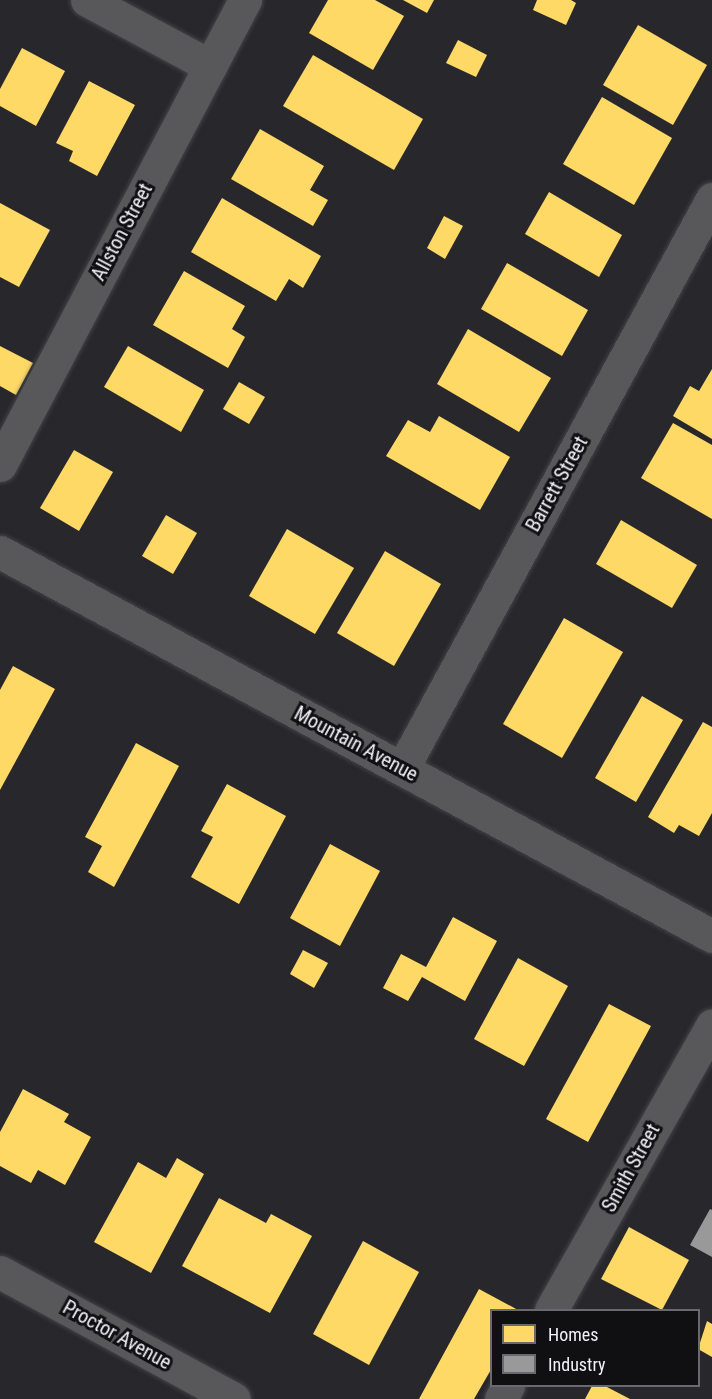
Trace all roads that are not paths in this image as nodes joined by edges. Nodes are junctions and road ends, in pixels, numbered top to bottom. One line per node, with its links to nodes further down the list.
1 (87, 0): 3 (street)
2 (245, 0): 3 (street, Allston Street)
3 (210, 66): 5 (street, Allston Street)
4 (712, 199): 7 (street, Barrett Street)
5 (0, 465)
6 (0, 552): 7 (street, Mountain Avenue)
7 (402, 770): 8 (street, Mountain Avenue)
8 (712, 936)
9 (712, 1025): 11 (street, Smith Street)
10 (0, 1272): 12 (street, Proctor Avenue)
11 (552, 1309)
12 (234, 1399)

